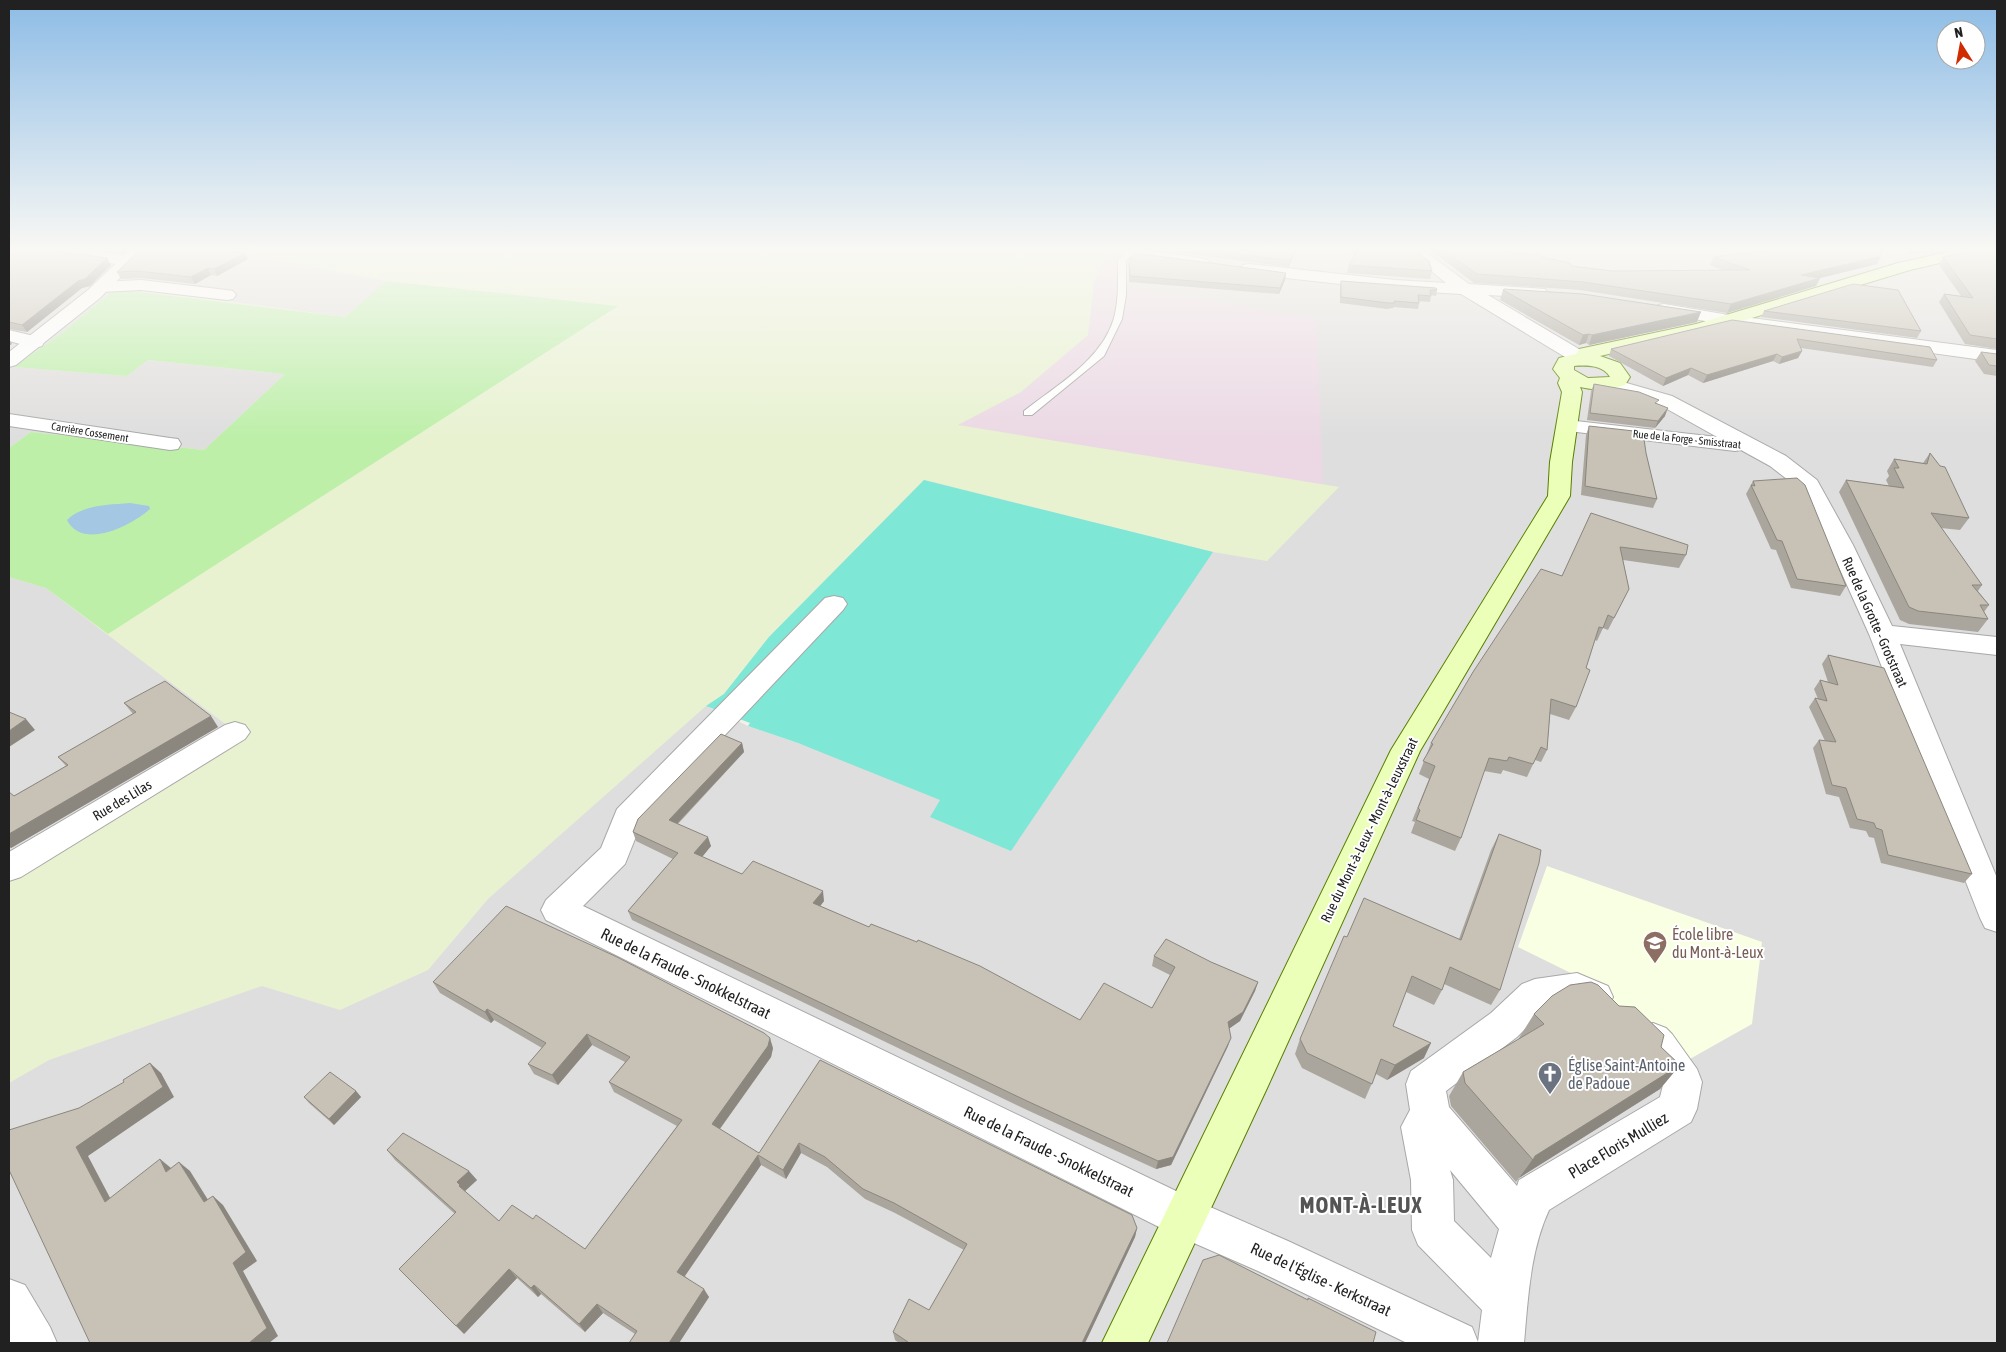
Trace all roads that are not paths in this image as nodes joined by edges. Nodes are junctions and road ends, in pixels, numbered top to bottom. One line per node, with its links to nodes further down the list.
1 (71, 312): 8 (street)
2 (1119, 312): 14 (lane)
3 (1505, 312): 9 (street)
4 (1682, 312): 6 (street)
5 (1756, 312): 6 (main road)
6 (1730, 320): 10 (street); 12 (main road)
7 (9, 336): 8 (street)
8 (35, 342): 11 (street)
9 (1551, 342): 12 (street); 13 (street)
10 (1997, 356)
11 (9, 361)
12 (1589, 361): 13 (main road); 13 (main road)
13 (1587, 379): 16 (main road, Rue du Mont-à-Leux - Mont-à-Leuxstraat); 18 (street, Rue de la Grotte - Grotstraat)
14 (1028, 413)
15 (9, 420): 17 (street, Carrière Cossement)
16 (1567, 426): 18 (street, Rue de la Forge - Smisstraat); 26 (main road, Rue du Mont-à-Leux - Mont-à-Leuxstraat)
17 (170, 444)
18 (1747, 446): 20 (street, Rue de la Grotte - Grotstraat)
19 (834, 604): 26 (street, Rue de la Fraude - Snokkelstraat)
20 (1882, 634): 21 (street); 24 (street, Rue de la Grotte - Grotstraat)
21 (1997, 646)
22 (235, 732): 23 (street, Rue des Lilas)
23 (9, 868)
24 (1997, 918)
25 (1431, 1116): 27 (street, Place Floris Mulliez); 27 (street, Place Floris Mulliez); 29 (street, Place Floris Mulliez)
26 (1186, 1218): 31 (main road, Rue du Mont-à-Leux - Mont-à-Leuxstraat); 32 (street, Rue de l'Église - Kerkstraat)
27 (1522, 1223): 29 (street, Place Floris Mulliez)
28 (9, 1302): 30 (street)
29 (1503, 1323)
30 (34, 1343)
31 (1125, 1343)
32 (1456, 1343)

